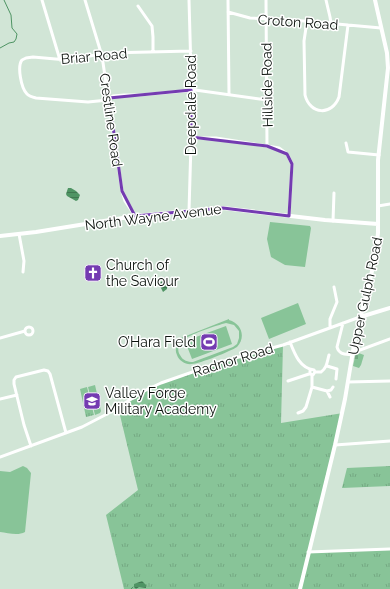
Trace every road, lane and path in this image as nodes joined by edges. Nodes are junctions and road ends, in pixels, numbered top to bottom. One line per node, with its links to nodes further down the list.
1 (42, 0): 19 (street)
2 (85, 0): 18 (street, Crestline Road)
3 (189, 0): 16 (street, Deepdale Road)
4 (228, 0): 9 (street)
5 (266, 0): 10 (street, Hillside Road)
6 (326, 0): 12 (street)
7 (375, 0): 14 (street, Upper Gulph Road)
8 (138, 6): 17 (street)
9 (228, 12): 10 (street, Croton Road); 21 (street)
10 (266, 19): 11 (street, Croton Road); 23 (street, Hillside Road)
11 (307, 21): 12 (street, Croton Road); 13 (street)
12 (330, 23): 13 (street, Croton Road)
13 (348, 25): 14 (street, Croton Road)
14 (381, 28): 15 (street, Upper Gulph Road)
15 (388, 50): 27 (street, Upper Gulph Road)
16 (191, 51): 17 (street, Briar Road); 20 (street, Deepdale Road)
17 (153, 52): 18 (street, Briar Road)
18 (102, 54): 19 (street, Briar Road); 22 (street, Crestline Road)
19 (60, 60): 22 (street, Briar Road)
20 (191, 90): 21 (street); 22 (street); 24 (street, Deepdale Road)
21 (229, 94): 23 (street)
22 (108, 100): 32 (street, Crestline Road)
23 (267, 100): 26 (street, Hillside Road)
24 (191, 138): 26 (street); 31 (street, Deepdale Road)
25 (346, 143): 27 (street)
26 (267, 146): 33 (street)
27 (379, 156): 30 (street, Upper Gulph Road)
28 (334, 193): 34 (street)
29 (390, 204): 30 (street)
30 (378, 206): 35 (street, Upper Gulph Road)
31 (189, 211): 32 (street, North Wayne Avenue); 33 (street, North Wayne Avenue)
32 (134, 216): 36 (street, North Wayne Avenue)
33 (289, 216): 34 (street, North Wayne Avenue)
34 (333, 221): 35 (street, North Wayne Avenue)
35 (378, 224): 40 (street, Upper Gulph Road)
36 (19, 234): 37 (street, North Wayne Avenue); 38 (street)
37 (0, 236)
38 (24, 272)
39 (334, 287): 45 (street)
40 (363, 305): 42 (street); 43 (street, Upper Gulph Road)
41 (390, 308): 42 (street, Radnor Road)
42 (374, 313): 43 (street, Radnor Road)
43 (360, 317): 44 (street, Radnor Road); 50 (street, Upper Gulph Road)
44 (342, 323): 45 (street, Radnor Road); 50 (street)
45 (330, 327): 49 (street, Radnor Road)
46 (25, 332): 47 (street)
47 (0, 338)
48 (390, 339): 50 (street)
49 (290, 342): 53 (street); 65 (street, Radnor Road)
50 (352, 353): 57 (street, Upper Gulph Road)
51 (329, 355): 52 (street)
52 (327, 366): 53 (street); 54 (street)
53 (312, 373): 55 (street); 58 (street)
54 (336, 379)
55 (288, 381)
56 (390, 381): 57 (street)
57 (348, 382): 67 (street, Upper Gulph Road)
58 (312, 387): 60 (street); 64 (street)
59 (333, 387): 60 (street)
60 (327, 391): 62 (street)
61 (17, 395): 63 (street); 65 (street); 68 (street)
62 (330, 397)
63 (0, 399)
64 (298, 413)
65 (66, 433): 68 (street, Radnor Road)
66 (390, 441): 67 (street)
67 (335, 445): 71 (street, Upper Gulph Road)
68 (31, 446): 69 (street, Radnor Road)
69 (0, 457)
70 (390, 550): 71 (street)
71 (308, 552): 72 (street, Upper Gulph Road)
72 (300, 589)

